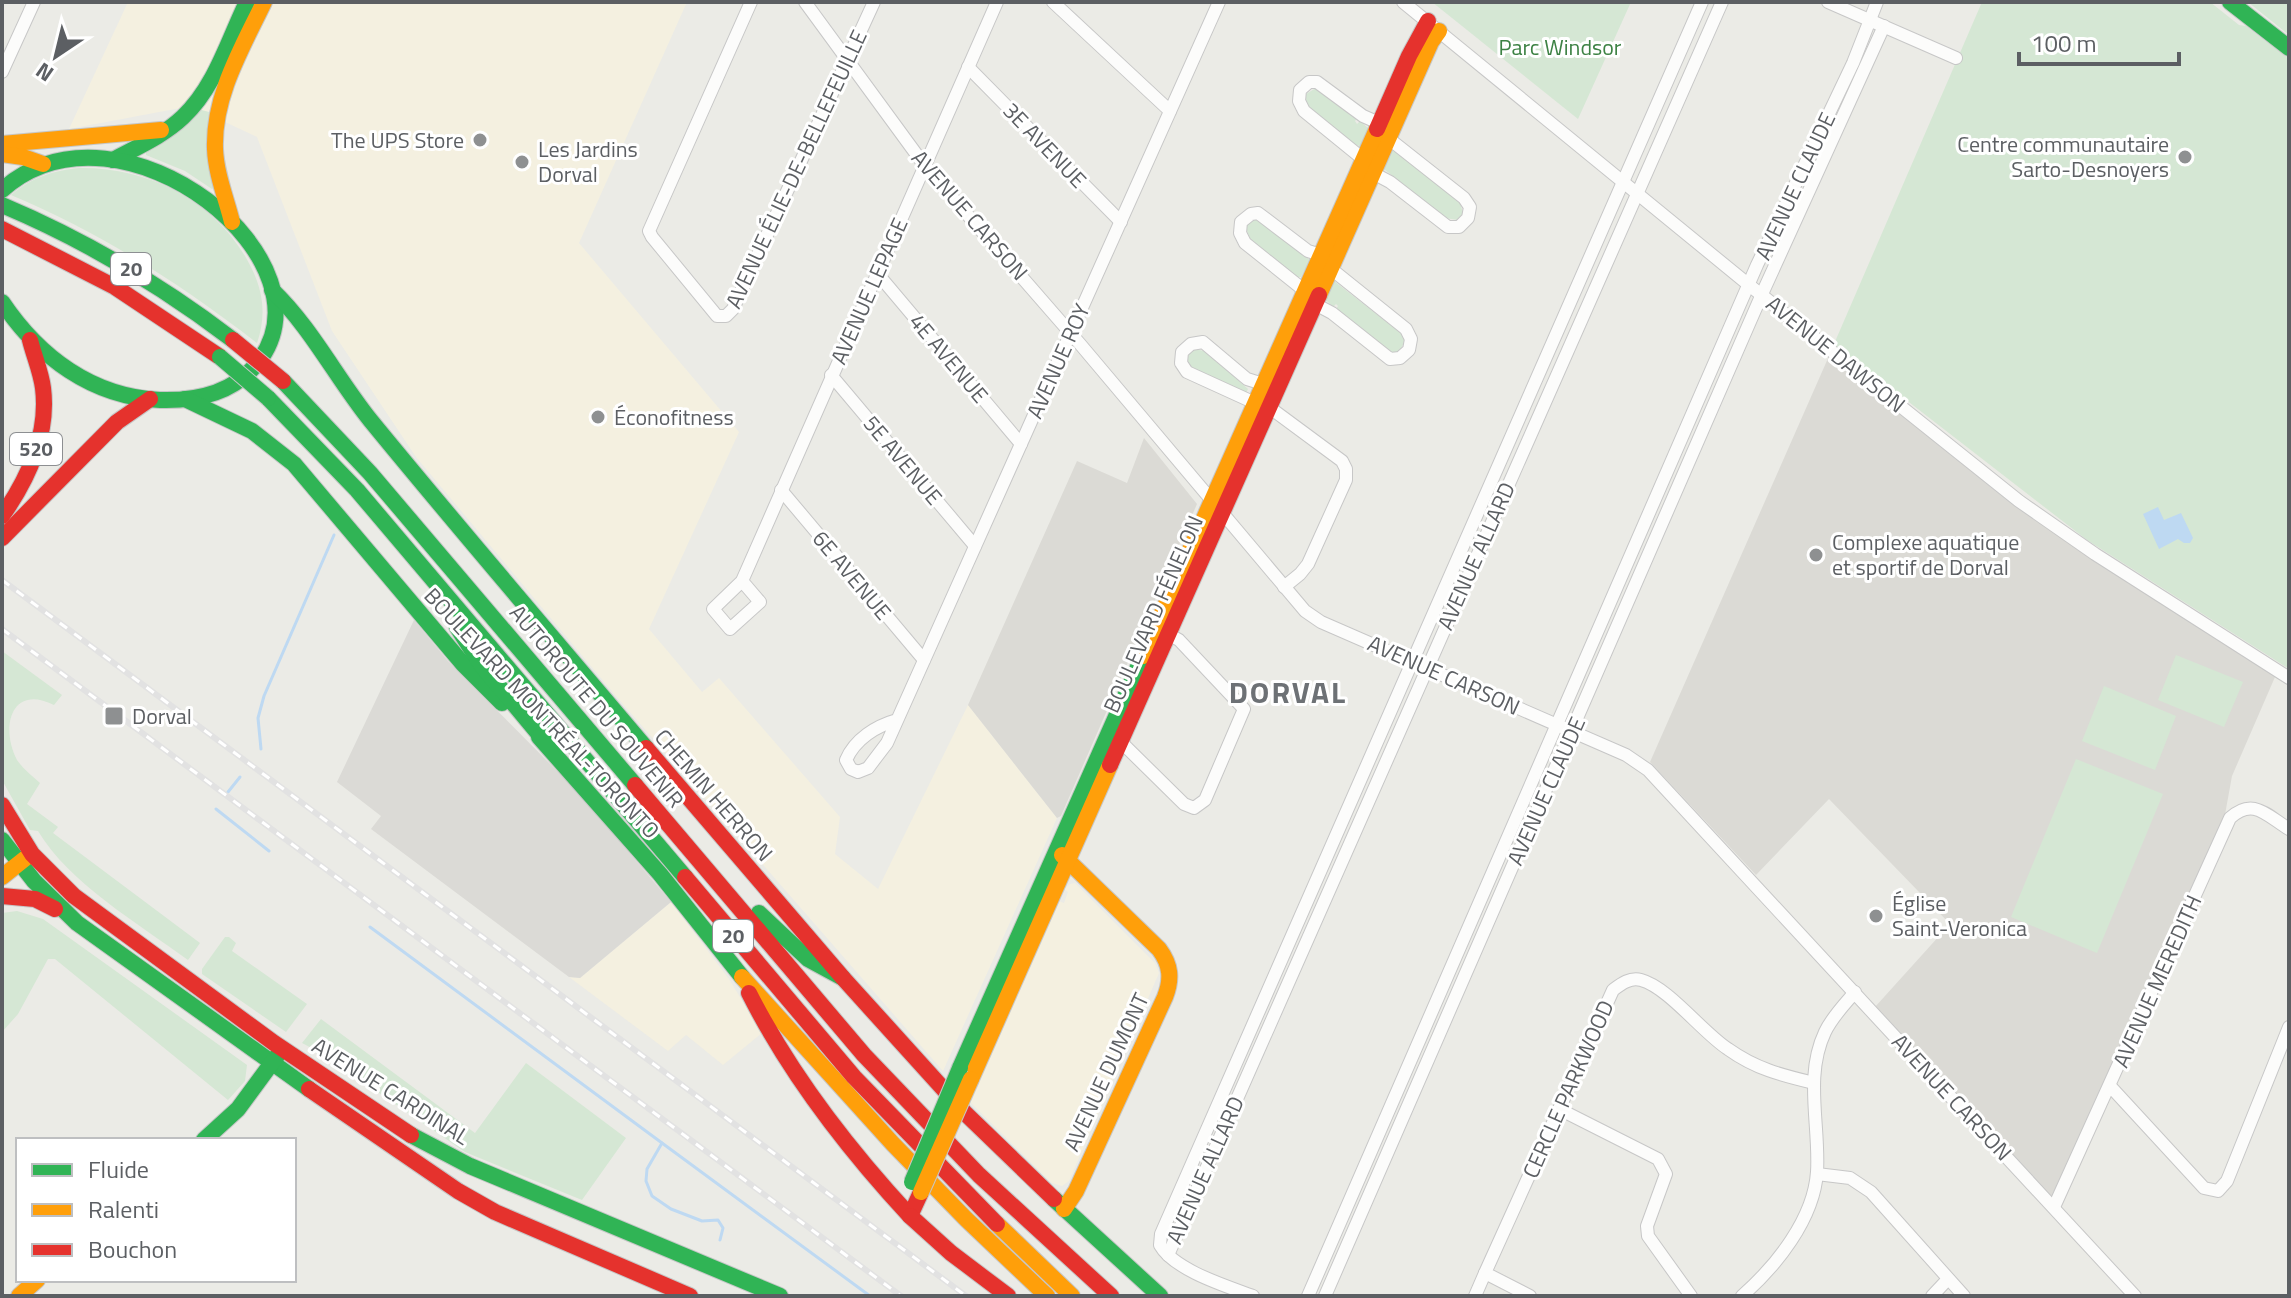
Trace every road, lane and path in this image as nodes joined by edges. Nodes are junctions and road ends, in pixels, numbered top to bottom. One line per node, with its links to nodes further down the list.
1 (34, 2): 23 (street)
2 (247, 2): 25 (main road)
3 (264, 2): 37 (main road)
4 (751, 2): 21 (street, AVENUE ÉLIE-DE-BELLEFEUILLE)
5 (805, 2): 21 (street, AVENUE CARSON)
6 (874, 2): 21 (street, AVENUE ÉLIE-DE-BELLEFEUILLE)
7 (997, 2): 22 (street, AVENUE LEPAGE)
8 (1053, 2): 24 (street)
9 (1403, 2): 17 (street, AVENUE DAWSON)
10 (1702, 2): 33 (street, AVENUE ALLARD)
11 (1722, 2): 35 (street, AVENUE ALLARD)
12 (1828, 2): 16 (street)
13 (1877, 2): 16 (street, AVENUE CLAUDE)
14 (2230, 2): 19 (main road)
15 (1217, 3): 24 (street, AVENUE ROY)
16 (1869, 20): 18 (street); 42 (street, AVENUE CLAUDE)
17 (1433, 26): 26 (main road, BOULEVARD FÉNELON); 33 (street, AVENUE DAWSON)
18 (1884, 26): 20 (street); 44 (street, AVENUE CLAUDE)
19 (2289, 48)
20 (1956, 58)
21 (848, 62): 31 (street, AVENUE CARSON)
22 (968, 67): 31 (street, AVENUE LEPAGE); 38 (street, 3E AVENUE)
23 (2, 72)
24 (1170, 111): 38 (street, AVENUE ROY)
25 (166, 130): 27 (main road); 29 (main road)
26 (1384, 130): 32 (main road, BOULEVARD FÉNELON); 32 (street); 32 (street)
27 (2, 144)
28 (2, 154): 30 (main road)
29 (113, 160): 30 (main road); 37 (main road)
30 (43, 164): 34 (main road)
31 (925, 166): 41 (street, AVENUE LEPAGE); 47 (street, AVENUE CARSON)
32 (1368, 166): 40 (main road, BOULEVARD FÉNELON)
33 (1623, 182): 35 (street, AVENUE DAWSON); 54 (street, AVENUE ALLARD)
34 (2, 190)
35 (1637, 194): 42 (street, AVENUE DAWSON); 55 (street, AVENUE ALLARD)
36 (2, 205): 83 (main road, AUTOROUTE DU SOUVENIR / 20, bridge)
37 (232, 222): 43 (main road)
38 (1121, 222): 47 (street, AVENUE ROY)
39 (7, 231): 64 (main road, AUTOROUTE DU SOUVENIR / 20, bridge)
40 (1326, 262): 45 (main road, BOULEVARD FÉNELON); 45 (street); 45 (street)
41 (877, 273): 49 (street, AVENUE LEPAGE); 56 (street, 4E AVENUE)
42 (1749, 285): 44 (street, AVENUE DAWSON); 58 (street, AVENUE CLAUDE)
43 (272, 290): 52 (main road); 91 (main road, CHEMIN HERRON)
44 (1762, 294): 60 (street, AVENUE CLAUDE); 71 (street, AVENUE DAWSON)
45 (1310, 298): 50 (main road, BOULEVARD FÉNELON); 53 (main road, BOULEVARD FÉNELON)
46 (2, 302): 48 (main road)
47 (1071, 333): 56 (street, AVENUE ROY); 59 (street, AVENUE CARSON)
48 (30, 340): 51 (main road); 61 (main road, 520)
49 (831, 375): 57 (street, AVENUE LEPAGE); 63 (street, 5E AVENUE)
50 (1263, 384): 53 (main road, BOULEVARD FÉNELON); 53 (street)
51 (150, 399): 52 (main road); 62 (main road, 520)
52 (185, 399): 76 (main road, BOULEVARD MONTRÉAL-TORONTO)
53 (1262, 405): 59 (main road, BOULEVARD FÉNELON); 66 (street)
54 (1517, 423): 55 (street); 69 (street, AVENUE ALLARD)
55 (1533, 430): 70 (street, AVENUE ALLARD)
56 (1021, 444): 63 (street, AVENUE ROY)
57 (781, 490): 65 (street, AVENUE LEPAGE); 68 (street, 6E AVENUE)
58 (1654, 502): 60 (street); 73 (street, AVENUE CLAUDE)
59 (1217, 506): 66 (street, AVENUE CARSON); 67 (main road, BOULEVARD FÉNELON); 75 (main road, BOULEVARD FÉNELON)
60 (1669, 509): 74 (street, AVENUE CLAUDE)
61 (2, 516)
62 (2, 538)
63 (975, 546): 68 (street, AVENUE ROY)
64 (414, 558): 76 (main road); 116 (main road, AUTOROUTE DU SOUVENIR / 20)
65 (742, 581)
66 (1284, 587): 69 (street, AVENUE CARSON)
67 (1168, 634): 75 (main road, BOULEVARD FÉNELON); 75 (street)
68 (924, 660): 72 (street, AVENUE ROY)
69 (1413, 662): 70 (street, AVENUE CARSON); 82 (street, AVENUE ALLARD)
70 (1426, 668): 73 (street, AVENUE CARSON); 84 (street, AVENUE ALLARD)
71 (2289, 678)
72 (897, 720): 72 (street, AVENUE ROY)
73 (1557, 725): 74 (street, AVENUE CARSON); 88 (street, AVENUE CLAUDE)
74 (1572, 732): 89 (street, AVENUE CLAUDE); 92 (street, AVENUE CARSON)
75 (1115, 736): 81 (main road, BOULEVARD FÉNELON)
76 (548, 745): 90 (main road, BOULEVARD MONTRÉAL-TORONTO)
77 (2, 805): 80 (main road)
78 (2289, 829): 99 (street, AVENUE MEREDITH)
79 (2, 840): 80 (main road)
80 (18, 856): 85 (main road); 87 (main road, AVENUE CARDINAL); 95 (main road, AVENUE CARDINAL)
81 (1063, 856): 104 (main road, AVENUE DUMONT); 105 (main road, BOULEVARD FÉNELON, bridge)
82 (1325, 860): 84 (street); 94 (street, AVENUE ALLARD)
83 (701, 862): 91 (main road); 117 (main road, AUTOROUTE DU SOUVENIR / 20)
84 (1339, 866): 96 (street, AVENUE ALLARD)
85 (2, 877)
86 (2, 896): 87 (main road)
87 (77, 923): 97 (main road, AVENUE CARDINAL)
88 (1466, 935): 89 (street); 120 (street, AVENUE CLAUDE)
89 (1480, 942): 121 (street, AVENUE CLAUDE)
90 (742, 977): 105 (main road, BOULEVARD MONTRÉAL-TORONTO); 115 (main road)
91 (843, 978): 104 (main road, CHEMIN HERRON)
92 (1855, 992): 98 (street); 103 (street, AVENUE CARSON)
93 (2289, 1027): 99 (street)
94 (1245, 1043): 96 (street); 106 (street, AVENUE ALLARD)
95 (282, 1049): 97 (main road); 113 (main road, AVENUE CARDINAL)
96 (1258, 1049): 106 (street, AVENUE ALLARD)
97 (271, 1064): 101 (main road); 112 (main road, AVENUE CARDINAL)
98 (1814, 1083): 100 (street, CERCLE PARKWOOD); 102 (street)
99 (2110, 1086): 103 (street, AVENUE MEREDITH)
100 (1559, 1109): 107 (street, CERCLE PARKWOOD); 125 (street)
101 (206, 1138)
102 (1817, 1174): 108 (street); 126 (street)
103 (2054, 1207): 129 (street, AVENUE CARSON)
104 (1064, 1209): 118 (main road, CHEMIN HERRON)
105 (905, 1211): 114 (main road, BOULEVARD MONTRÉAL-TORONTO)
106 (1168, 1255): 119 (street)
107 (1485, 1273): 110 (street); 122 (street, CERCLE PARKWOOD)
108 (1948, 1279): 127 (street); 128 (street)
109 (35, 1282): 111 (main road)
110 (1509, 1283): 123 (street); 124 (street)
111 (19, 1296)
112 (690, 1296)
113 (780, 1296)
114 (1008, 1296)
115 (1047, 1296)
116 (1072, 1296)
117 (1111, 1296)
118 (1160, 1296)
119 (1253, 1296)
120 (1308, 1296)
121 (1325, 1296)
122 (1475, 1296)
123 (1503, 1296)
124 (1530, 1296)
125 (1691, 1296)
126 (1742, 1296)
127 (1932, 1296)
128 (1964, 1296)
129 (2135, 1296)

